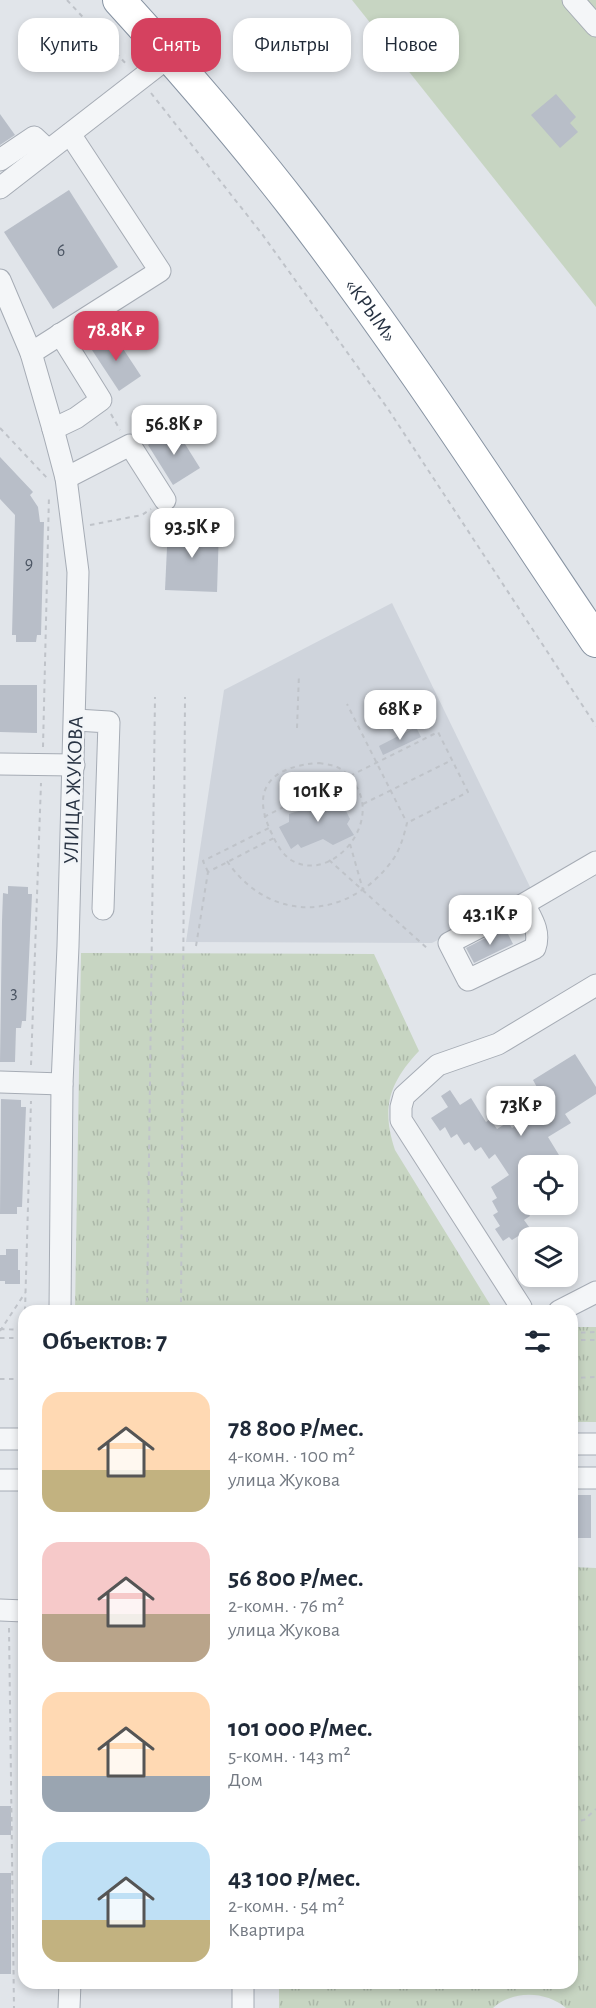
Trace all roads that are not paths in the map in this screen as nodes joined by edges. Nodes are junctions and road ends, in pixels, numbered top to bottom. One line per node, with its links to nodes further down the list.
1 (119, 0): 4 (highway, «КРЫМ»)
2 (129, 0): 18 (highway, «КРЫМ»)
3 (577, 1): 5 (street)
4 (135, 18)
5 (596, 26)
6 (151, 72): 8 (street)
7 (183, 72): 19 (highway, «КРЫМ»)
8 (70, 134): 9 (street); 13 (street)
9 (48, 150): 10 (street); 11 (street)
10 (0, 160)
11 (0, 188)
12 (0, 280): 14 (street, УЛИЦА ЖУКОВА)
13 (60, 334): 14 (street); 15 (street)
14 (32, 353): 15 (street, УЛИЦА ЖУКОВА)
15 (53, 429): 16 (street, УЛИЦА ЖУКОВА)
16 (55, 483): 17 (street); 20 (street, УЛИЦА ЖУКОВА)
17 (165, 500)
18 (596, 628)
19 (596, 641)
20 (75, 720): 22 (street, УЛИЦА ЖУКОВА); 25 (street)
21 (0, 764): 22 (street)
22 (74, 765): 28 (street, УЛИЦА ЖУКОВА)
23 (596, 862): 24 (street)
24 (524, 904)
25 (103, 909)
26 (596, 985): 31 (street)
27 (0, 1082): 28 (street)
28 (62, 1084): 30 (street, УЛИЦА ЖУКОВА)
29 (596, 1292): 32 (street)
30 (60, 1305)
31 (520, 1305)
32 (571, 1305)
33 (0, 1439): 34 (street)
34 (18, 1439)
35 (578, 1444): 36 (street)
36 (596, 1444)
37 (578, 1478): 38 (street)
38 (596, 1478)
39 (0, 1480): 40 (street)
40 (18, 1480)
41 (70, 1989): 43 (street)
42 (243, 1989): 44 (street)
43 (69, 2008)
44 (243, 2008)

